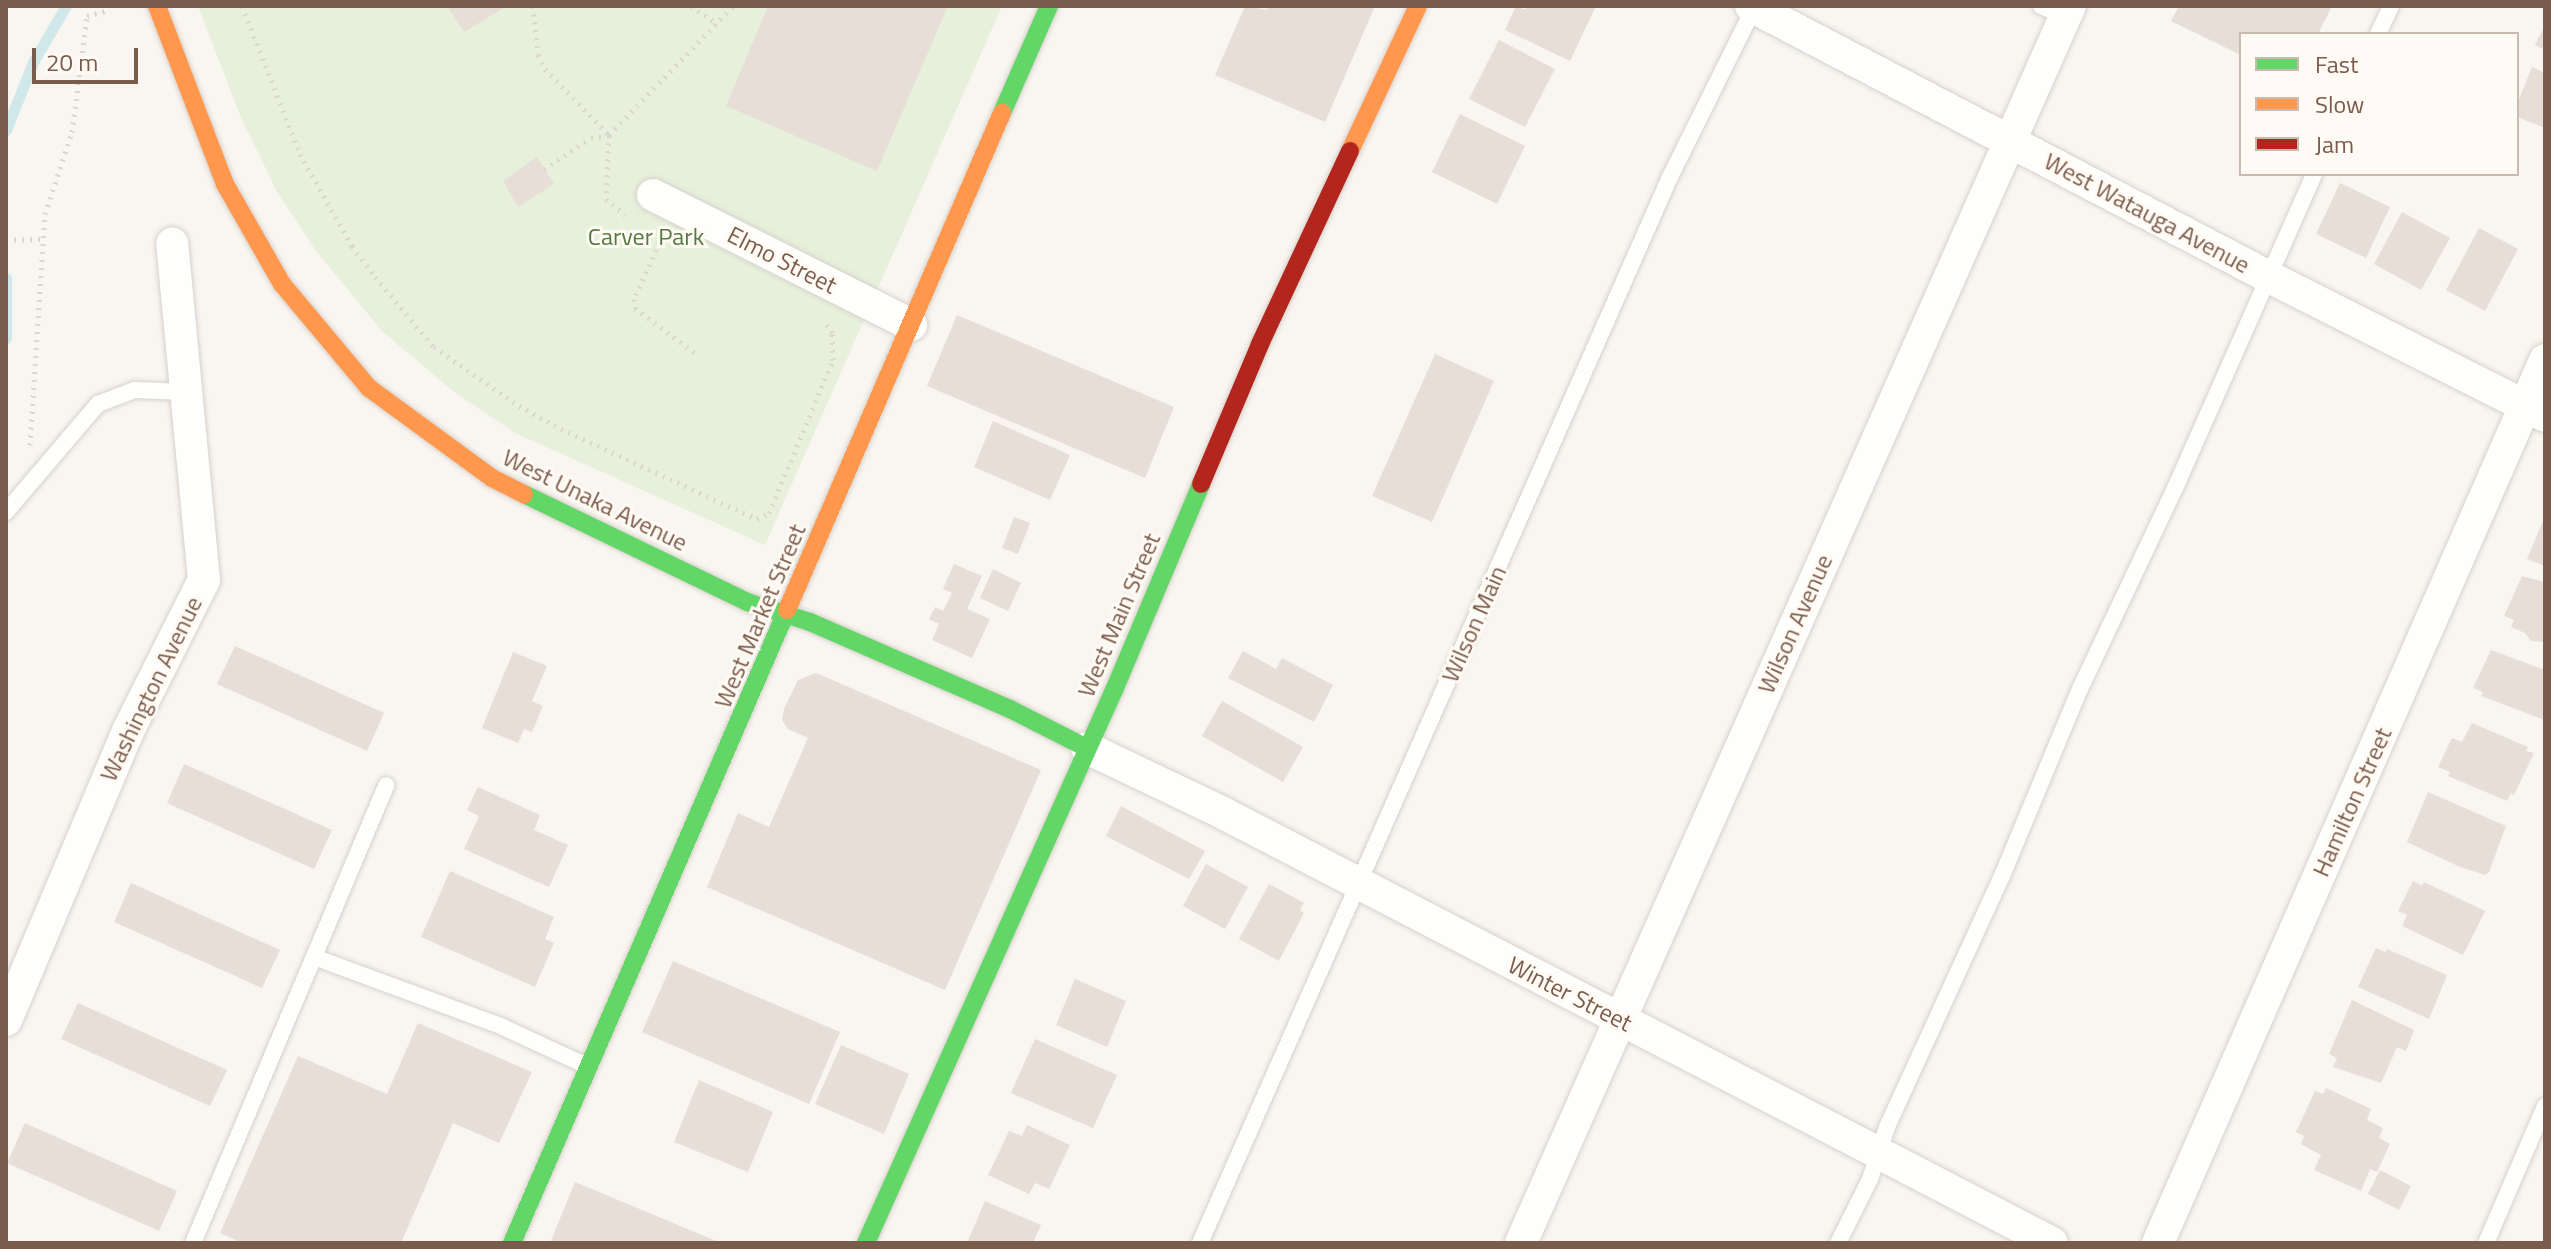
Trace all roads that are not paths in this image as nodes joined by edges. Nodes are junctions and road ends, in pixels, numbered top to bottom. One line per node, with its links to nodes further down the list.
1 (157, 6): 18 (main road, West Unaka Avenue)
2 (1049, 6): 13 (main road, West Market Street)
3 (1418, 6): 19 (main road, West Main Street)
4 (2391, 6): 7 (lane)
5 (1752, 7): 8 (street, West Watauga Avenue); 21 (lane, Wilson Main)
6 (2058, 10): 8 (street, Wilson Avenue)
7 (2379, 32)
8 (2011, 142): 12 (street, West Watauga Avenue); 23 (street, Wilson Avenue)
9 (2313, 176): 12 (lane)
10 (643, 207): 13 (street, Elmo Street)
11 (172, 244): 15 (street, Washington Avenue)
12 (2267, 276): 16 (street, West Watauga Avenue); 27 (lane)
13 (911, 325): 18 (main road, West Market Street)
14 (2545, 360): 16 (street, Hamilton Street)
15 (186, 392): 17 (lane); 24 (street, Washington Avenue)
16 (2535, 411): 35 (street, Hamilton Street)
17 (6, 512)
18 (787, 614): 19 (main road, West Unaka Avenue); 25 (main road, West Market Street)
19 (1087, 748): 21 (street, Winter Street); 30 (main road, West Main Street)
20 (386, 785): 22 (lane)
21 (1359, 884): 23 (street, Winter Street); 31 (lane, Wilson Main)
22 (314, 957): 25 (lane); 28 (lane)
23 (1619, 1019): 27 (street, Winter Street); 32 (street, Wilson Avenue)
24 (6, 1020)
25 (589, 1067): 29 (main road, West Market Street)
26 (2545, 1106): 36 (lane)
27 (1878, 1155): 33 (lane); 34 (street, Winter Street)
28 (193, 1243)
29 (512, 1243)
30 (866, 1243)
31 (1200, 1243)
32 (1521, 1243)
33 (1838, 1243)
34 (2052, 1243)
35 (2158, 1243)
36 (2486, 1243)

